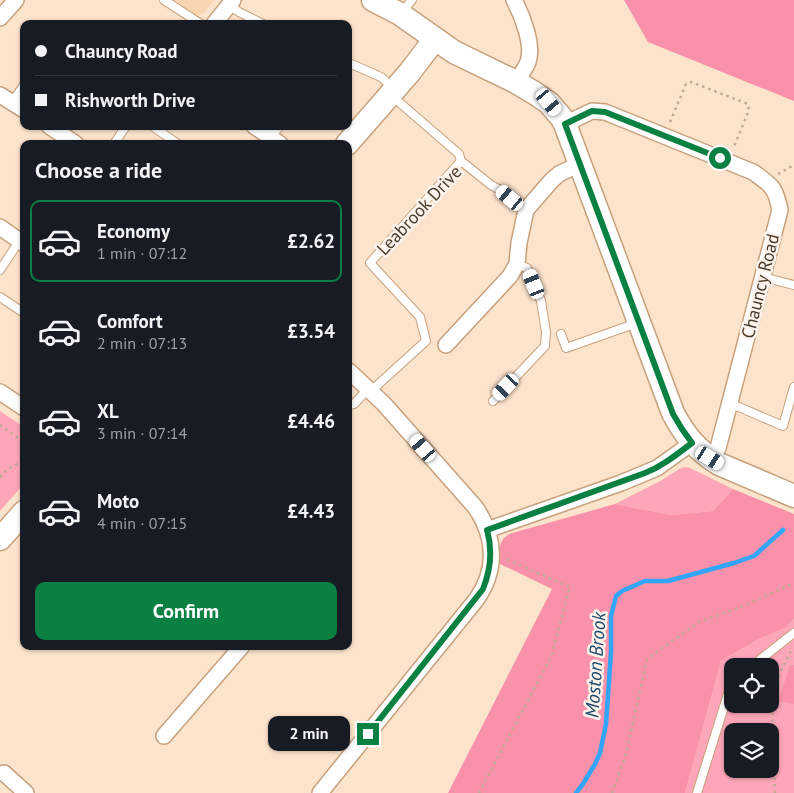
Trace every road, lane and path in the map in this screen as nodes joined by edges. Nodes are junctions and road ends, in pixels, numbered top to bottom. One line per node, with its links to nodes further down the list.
1 (16, 0): 7 (street)
2 (164, 0): 8 (lane)
3 (373, 0): 6 (street)
4 (514, 0): 13 (street)
5 (231, 2): 9 (street); 10 (lane)
6 (406, 7): 11 (street)
7 (0, 18)
8 (195, 20)
9 (217, 20)
10 (255, 20)
11 (435, 39): 13 (street); 15 (street)
12 (352, 64): 15 (lane)
13 (516, 82): 17 (street)
14 (20, 91): 16 (lane)
15 (392, 92): 25 (street); 27 (lane)
16 (12, 102)
17 (565, 124): 28 (street); 35 (street, Chauncy Road)
18 (668, 125): 26 (path)
19 (55, 130): 23 (street)
20 (158, 130): 24 (lane)
21 (261, 130): 22 (street)
22 (274, 138)
23 (70, 140)
24 (172, 140)
25 (350, 140)
26 (732, 152)
27 (461, 161): 29 (lane, Leabrook Drive); 44 (lane, Leabrook Drive)
28 (580, 164): 29 (street); 39 (street)
29 (526, 210): 33 (street)
30 (0, 227): 31 (street)
31 (20, 241)
32 (20, 245): 34 (lane)
33 (517, 264): 41 (street); 46 (lane)
34 (0, 270)
35 (762, 277): 36 (lane); 49 (street, Chauncy Road)
36 (794, 285)
37 (0, 297): 38 (lane)
38 (20, 310)
39 (638, 322): 40 (lane); 52 (street)
40 (561, 334)
41 (448, 347)
42 (352, 374): 44 (street)
43 (794, 387): 49 (lane)
44 (370, 390): 47 (lane); 58 (street)
45 (0, 392): 48 (street)
46 (493, 401)
47 (352, 404)
48 (20, 405)
49 (730, 405): 53 (street, Chauncy Road)
50 (0, 426): 51 (path)
51 (20, 439)
52 (692, 443): 53 (street); 58 (street)
53 (710, 458): 56 (street)
54 (20, 462): 55 (path)
55 (0, 477)
56 (794, 496)
57 (20, 516): 59 (street)
58 (487, 530): 60 (street)
59 (0, 539)
60 (491, 555): 71 (street); 72 (path)
61 (794, 583): 73 (path)
62 (794, 634): 63 (lane)
63 (784, 640): 64 (lane); 66 (lane)
64 (794, 644): 75 (path)
65 (239, 650): 68 (street)
66 (762, 658)
67 (724, 707): 74 (lane)
68 (164, 736)
69 (4, 774): 70 (street)
70 (26, 793)
71 (320, 793)
72 (479, 793)
73 (612, 793)
74 (697, 793)
75 (775, 793)

